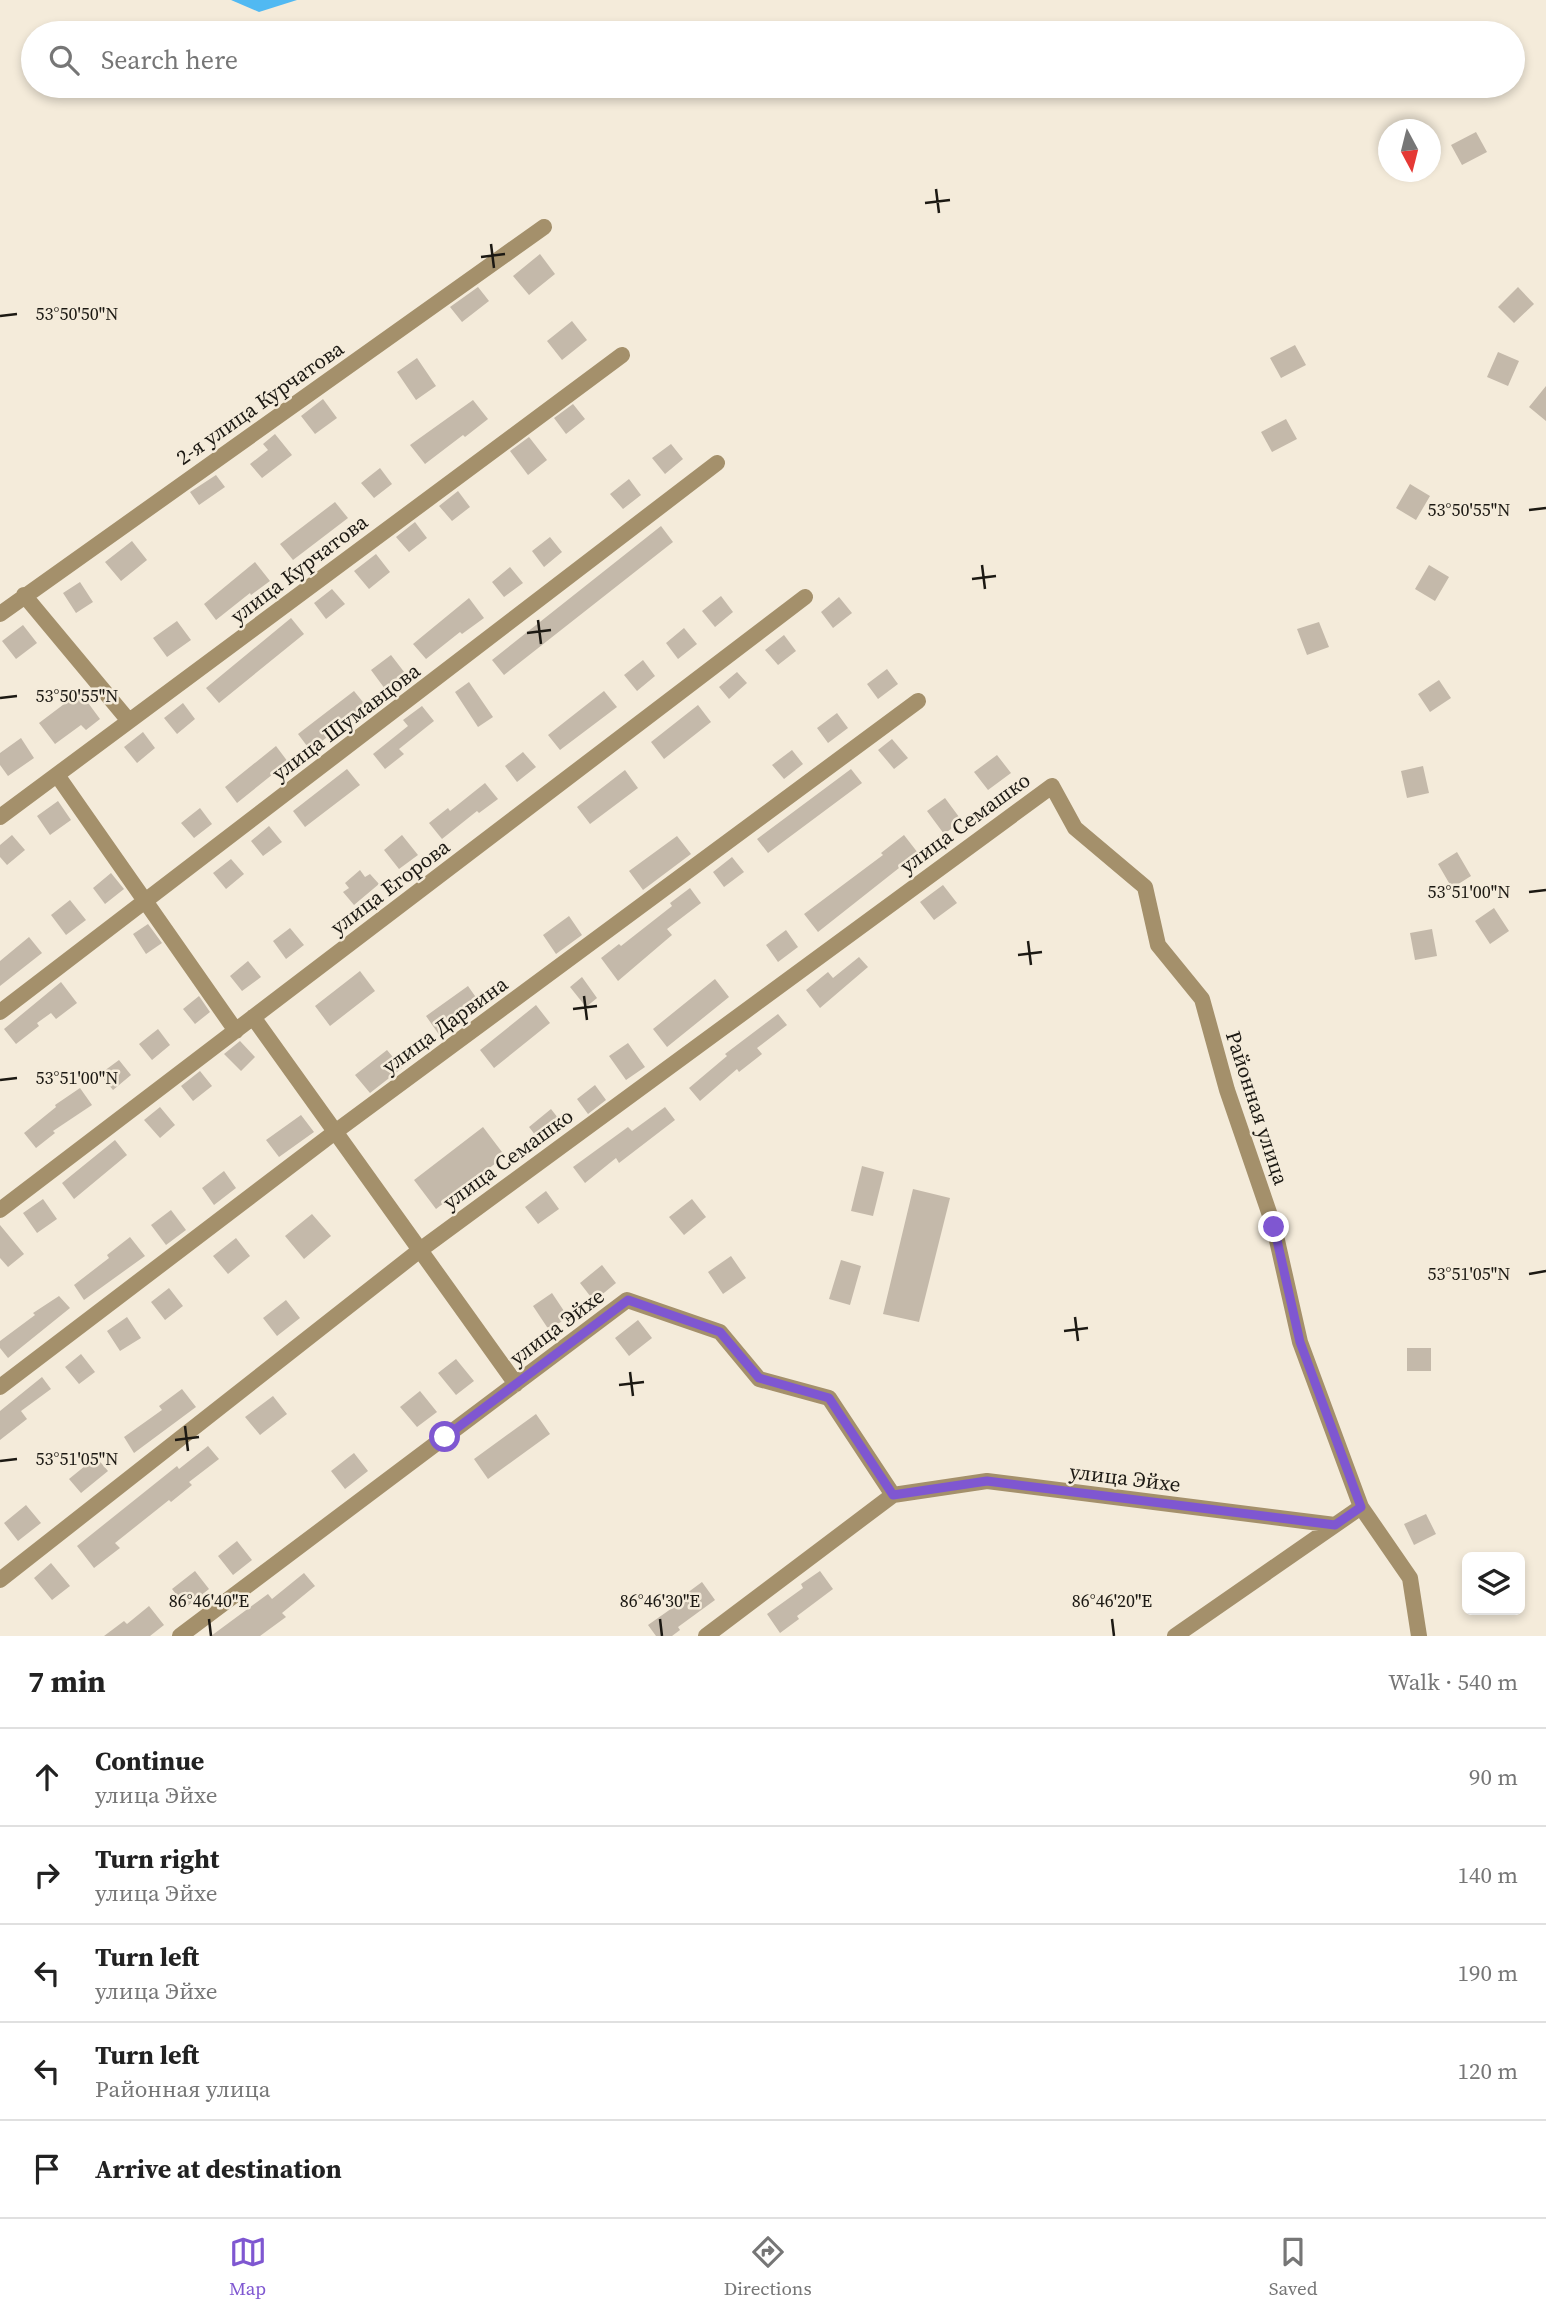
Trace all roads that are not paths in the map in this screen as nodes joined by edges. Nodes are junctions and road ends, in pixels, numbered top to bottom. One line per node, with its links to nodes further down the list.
1 (544, 228): 4 (street, 2-я улица Курчатова)
2 (622, 355): 8 (street, улица Курчатова)
3 (718, 463): 12 (street, улица Шумавцова)
4 (24, 595): 6 (street, 2-я улица Курчатова); 8 (street)
5 (805, 597): 14 (street, улица Егорова)
6 (0, 614)
7 (918, 701): 16 (street, улица Дарвина)
8 (129, 722): 9 (street, улица Курчатова)
9 (57, 775): 11 (street, улица Курчатова); 12 (street)
10 (1052, 786): 18 (street, улица Семашко); 22 (street, Районная улица)
11 (0, 817)
12 (146, 902): 13 (street, улица Шумавцова); 15 (street)
13 (0, 1012)
14 (253, 1017): 15 (street, улица Егорова); 16 (street)
15 (236, 1031): 17 (street, улица Егорова)
16 (335, 1132): 18 (street); 20 (street, улица Дарвина)
17 (0, 1210)
18 (420, 1250): 19 (street); 24 (street, улица Семашко)
19 (516, 1384): 21 (street, улица Эйхе); 25 (street, улица Эйхе)
20 (0, 1387)
21 (893, 1495): 23 (street, улица Эйхе); 26 (street)
22 (1361, 1507): 23 (street); 28 (street, Районная улица)
23 (1335, 1525): 27 (street)
24 (0, 1580)
25 (180, 1636)
26 (706, 1636)
27 (1175, 1636)
28 (1419, 1636)

